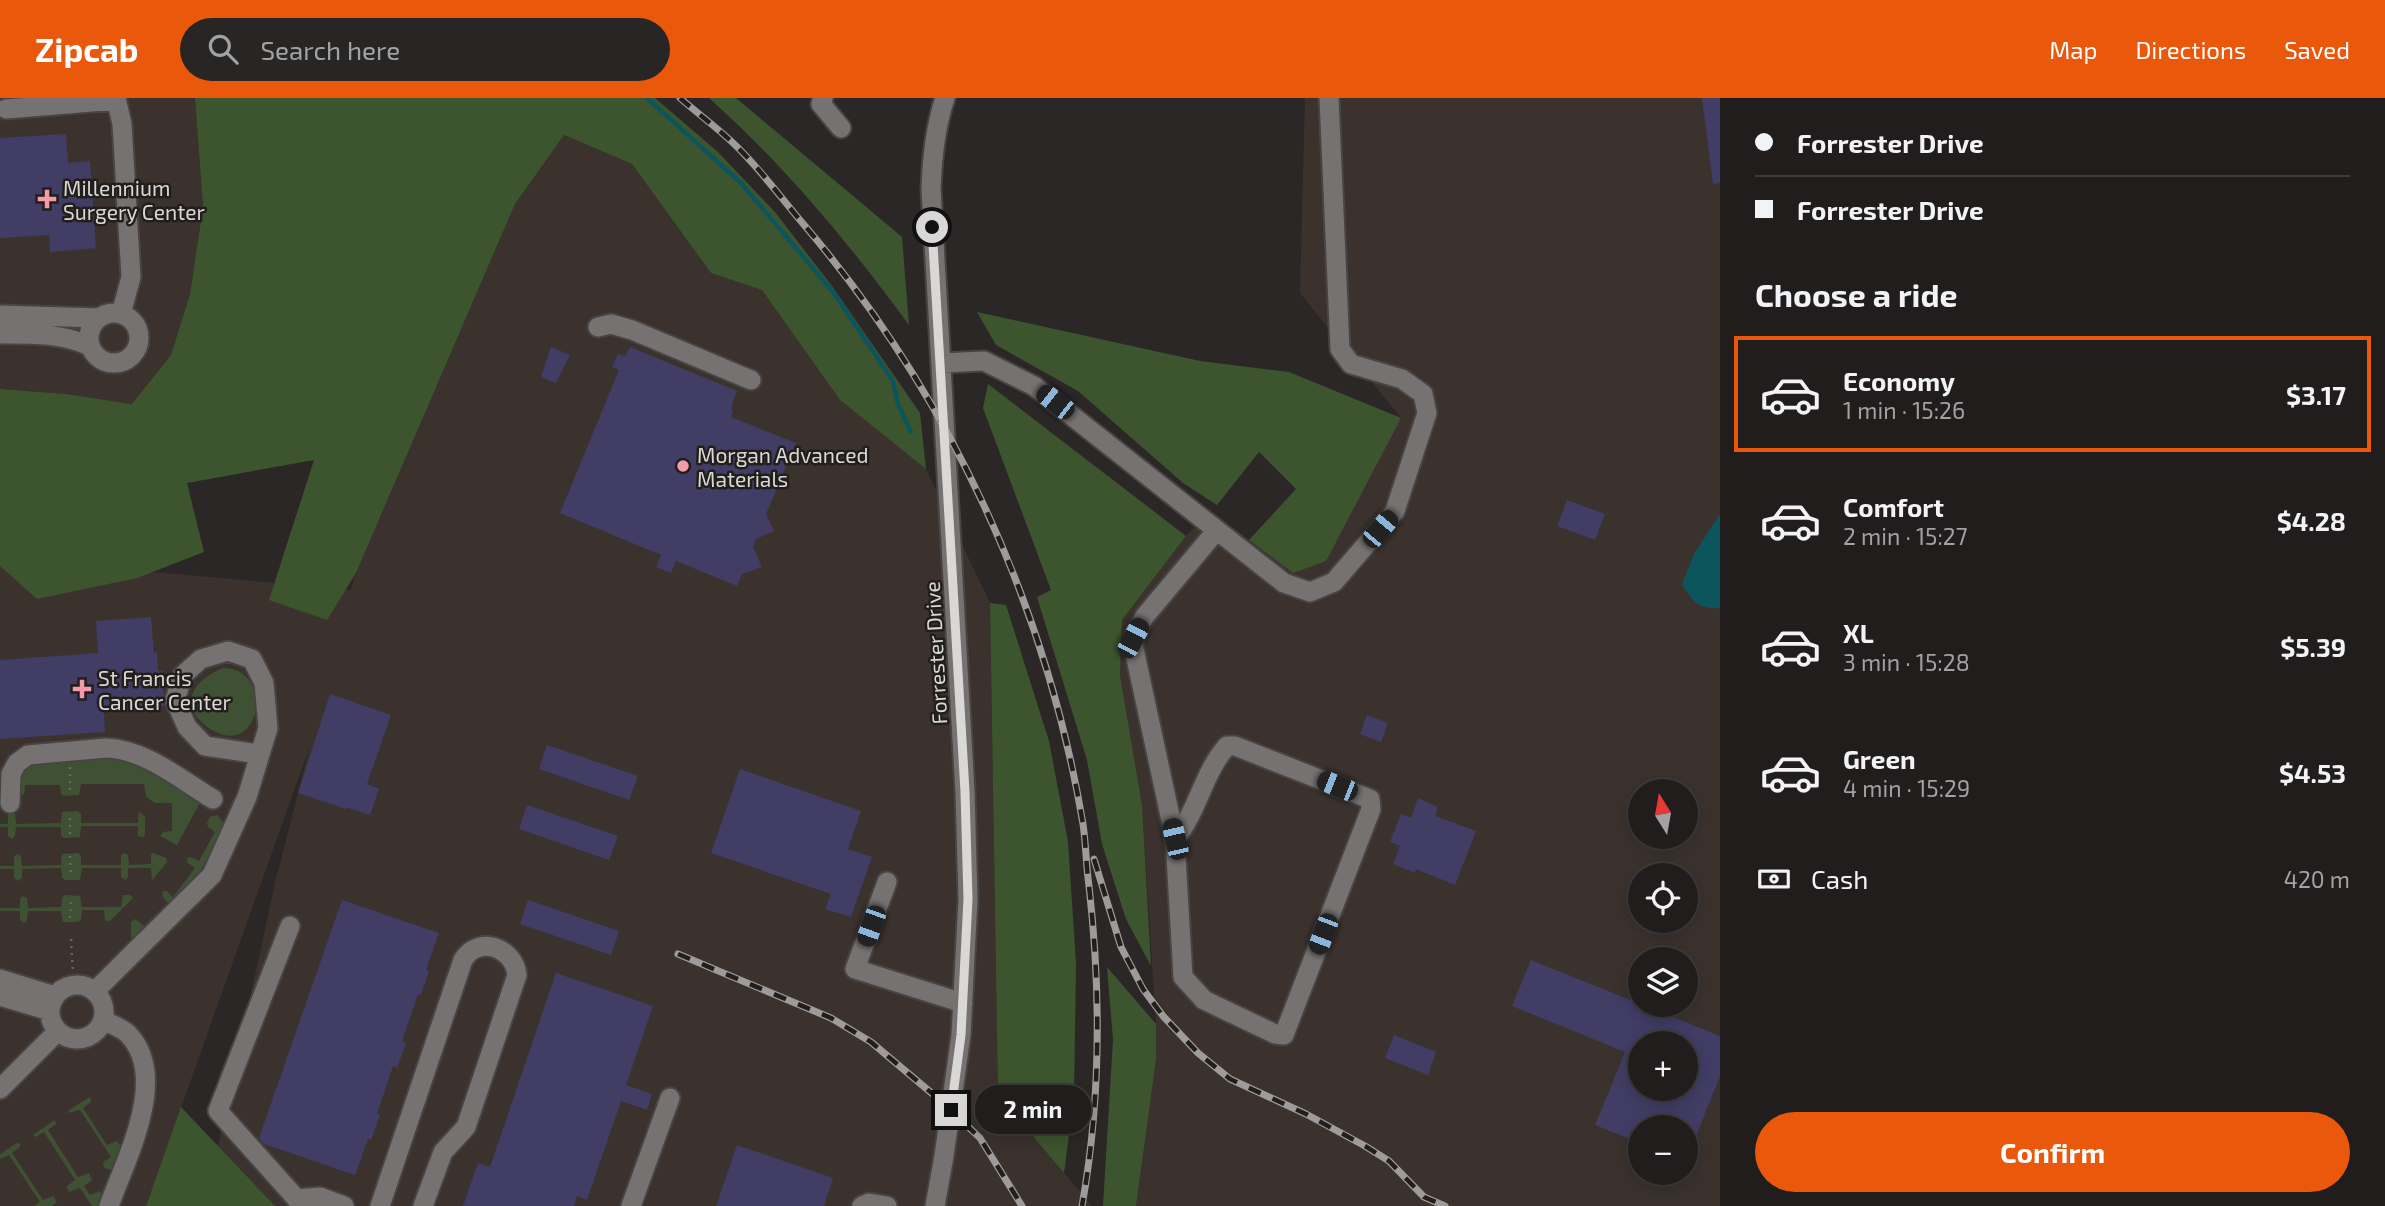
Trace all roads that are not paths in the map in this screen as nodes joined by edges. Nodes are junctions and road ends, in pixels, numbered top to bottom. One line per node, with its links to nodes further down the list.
1 (823, 98): 6 (street)
2 (945, 98): 13 (street, Forrester Drive)
3 (1329, 98): 15 (street)
4 (116, 99): 5 (street); 7 (street)
5 (6, 109)
6 (841, 128)
7 (121, 314): 9 (street); 12 (street)
8 (0, 315): 9 (street)
9 (99, 318): 12 (street)
10 (598, 327): 14 (street)
11 (0, 334): 12 (street)
12 (90, 346)
13 (941, 363): 15 (street); 26 (street, Forrester Drive)
14 (751, 380)
15 (1217, 530): 20 (street)
16 (259, 754): 16 (street); 24 (street)
17 (7, 770): 18 (street); 19 (street)
18 (213, 799)
19 (10, 803)
20 (1175, 839): 20 (street)
21 (887, 882): 26 (street)
22 (290, 926): 32 (street)
23 (0, 979): 27 (street)
24 (95, 991): 27 (street); 28 (street)
25 (0, 996): 27 (street)
26 (963, 1003): 40 (street, Forrester Drive)
27 (53, 1004): 29 (street)
28 (103, 1020): 29 (street); 33 (street)
29 (58, 1031): 30 (street)
30 (0, 1089)
31 (670, 1098): 37 (street)
32 (299, 1202): 34 (street)
33 (109, 1206)
34 (344, 1206)
35 (380, 1206): 36 (street)
36 (423, 1206)
37 (631, 1206)
38 (862, 1206): 39 (street)
39 (887, 1206)
40 (935, 1206)

